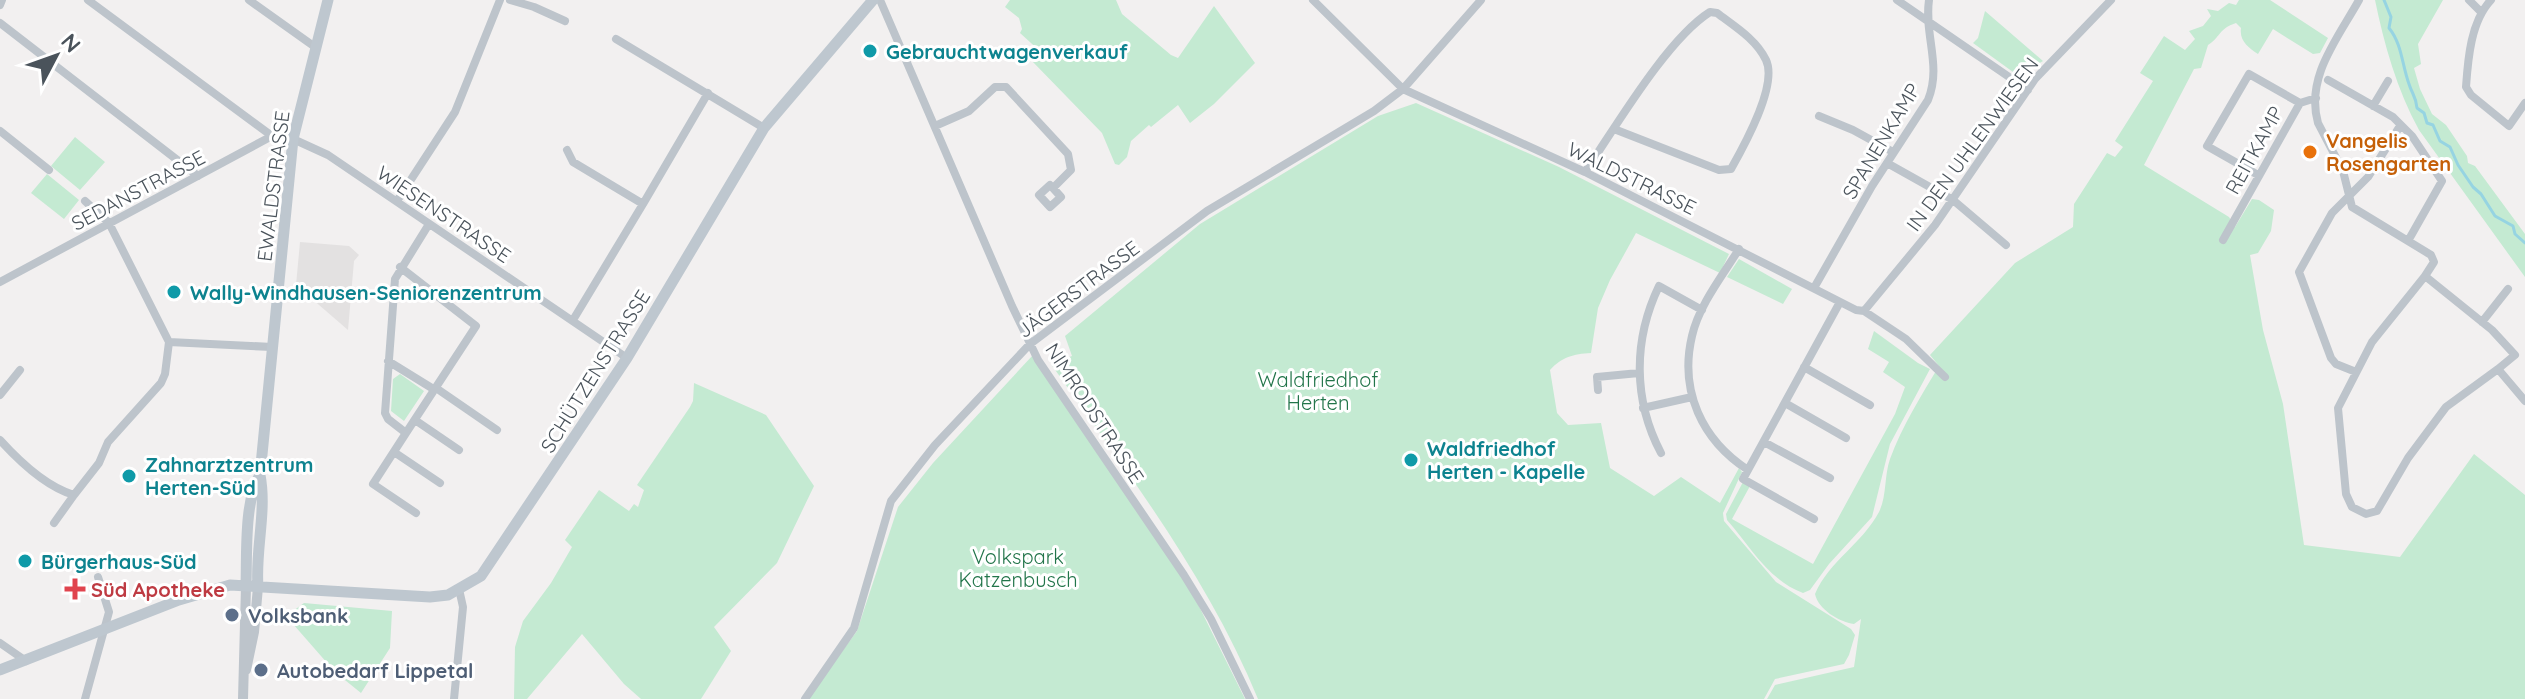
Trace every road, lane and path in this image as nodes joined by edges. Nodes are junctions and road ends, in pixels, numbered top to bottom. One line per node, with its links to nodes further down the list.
1 (88, 0): 37 (street)
2 (249, 0): 21 (street)
3 (328, 0): 21 (main road, EWALDSTRASSE)
4 (500, 0): 50 (street)
5 (510, 0): 17 (street)
6 (873, 0): 34 (main road, SCHÜTZENSTRASSE)
7 (880, 0): 32 (street, NIMRODSTRASSE)
8 (1313, 0): 24 (street, WALDSTRASSE)
9 (1481, 0): 24 (street, JÄGERSTRASSE)
10 (1897, 0): 18 (street)
11 (1929, 0): 18 (street, SPANENKAMP)
12 (2111, 0): 25 (street, IN DEN UHLENWIESEN)
13 (2359, 0): 27 (street)
14 (2469, 0): 16 (street)
15 (2491, 0): 16 (street)
16 (2480, 11): 29 (street)
17 (565, 21)
18 (1926, 22): 25 (street); 40 (street, SPANENKAMP)
19 (0, 23): 45 (street)
20 (616, 39): 26 (street)
21 (315, 47): 38 (main road, EWALDSTRASSE)
22 (2328, 80): 30 (street)
23 (2388, 81): 30 (street)
24 (1403, 89): 43 (street, WALDSTRASSE); 69 (street, JÄGERSTRASSE)
25 (2028, 90): 48 (street, IN DEN UHLENWIESEN)
26 (708, 93): 34 (street); 51 (street)
27 (2316, 98): 28 (street, REITKAMP); 47 (street)
28 (2300, 103): 44 (street, REITKAMP); 44 (street)
29 (2525, 103)
30 (2373, 106): 33 (street)
31 (1819, 116): 40 (street)
32 (935, 126): 46 (street); 69 (street, NIMRODSTRASSE)
33 (2400, 126): 47 (street); 55 (street)
34 (764, 128): 71 (main road, SCHÜTZENSTRASSE)
35 (1614, 129): 35 (street); 43 (street)
36 (0, 131): 42 (street)
37 (272, 136): 38 (street); 45 (street, SEDANSTRASSE)
38 (293, 139): 50 (street, WIESENSTRASSE); 70 (main road, EWALDSTRASSE)
39 (567, 150): 51 (street)
40 (1893, 152): 41 (street, SPANENKAMP)
41 (1887, 163): 48 (street); 61 (street, SPANENKAMP)
42 (49, 170)
43 (1585, 172): 57 (street, WALDSTRASSE)
44 (2258, 175): 54 (street, REITKAMP)
45 (198, 176): 52 (street, SEDANSTRASSE)
46 (1053, 188)
47 (2350, 194): 55 (street); 76 (street)
48 (1953, 200): 56 (street); 65 (street, IN DEN UHLENWIESEN)
49 (85, 201): 52 (street)
50 (397, 201): 53 (street, WIESENSTRASSE)
51 (643, 204): 66 (street)
52 (109, 223): 60 (street, SEDANSTRASSE); 68 (street)
53 (429, 224): 58 (street); 66 (street, WIESENSTRASSE)
54 (2223, 240)
55 (2408, 241): 59 (street)
56 (2006, 245)
57 (1739, 249): 61 (street, WALDSTRASSE); 64 (street)
58 (400, 267): 72 (street); 79 (street)
59 (2425, 276): 67 (street); 76 (street)
60 (0, 282)
61 (1814, 288): 63 (street, WALDSTRASSE)
62 (2508, 289): 67 (street)
63 (1840, 302): 65 (street, WALDSTRASSE); 73 (street)
64 (1702, 310): 77 (street); 82 (street)
65 (1864, 311): 78 (street, WALDSTRASSE)
66 (573, 320): 71 (street, WIESENSTRASSE)
67 (2482, 322): 74 (street)
68 (169, 342): 70 (street); 99 (street)
69 (1030, 344): 113 (street, JÄGERSTRASSE); 114 (street, NIMRODSTRASSE)
70 (272, 347): 104 (main road, EWALDSTRASSE)
71 (627, 358): 105 (main road, SCHÜTZENSTRASSE)
72 (388, 361): 79 (street); 89 (street)
73 (1804, 367): 84 (street); 85 (street)
74 (2498, 369): 76 (street); 83 (street)
75 (20, 370): 81 (street)
76 (2356, 372)
77 (1639, 373): 80 (street); 86 (street)
78 (1945, 377)
79 (435, 389): 87 (street); 88 (street)
80 (1598, 390)
81 (0, 395)
82 (1692, 397): 86 (street); 96 (street)
83 (2525, 401)
84 (1785, 403): 90 (street); 92 (street)
85 (1870, 405)
86 (1643, 408): 95 (street)
87 (415, 420): 89 (street); 93 (street)
88 (497, 430)
89 (406, 433): 94 (street)
90 (1846, 438)
91 (0, 440): 99 (street)
92 (1764, 442): 96 (street); 97 (street)
93 (459, 450)
94 (394, 452): 98 (street); 100 (street)
95 (1661, 453)
96 (1748, 470): 101 (street)
97 (1830, 478)
98 (440, 483)
99 (74, 495): 102 (street)
100 (416, 513)
101 (1814, 519)
102 (54, 523)
103 (98, 577): 106 (street)
104 (252, 587): 105 (main road, SCHÜTZENSTRASSE); 106 (main road); 111 (street)
105 (459, 589): 112 (street)
106 (103, 632): 108 (main road); 110 (street)
107 (0, 643): 108 (street)
108 (26, 661): 109 (main road)
109 (0, 670)
110 (85, 699)
111 (243, 699)
112 (454, 699)
113 (805, 699)
114 (1250, 699)

